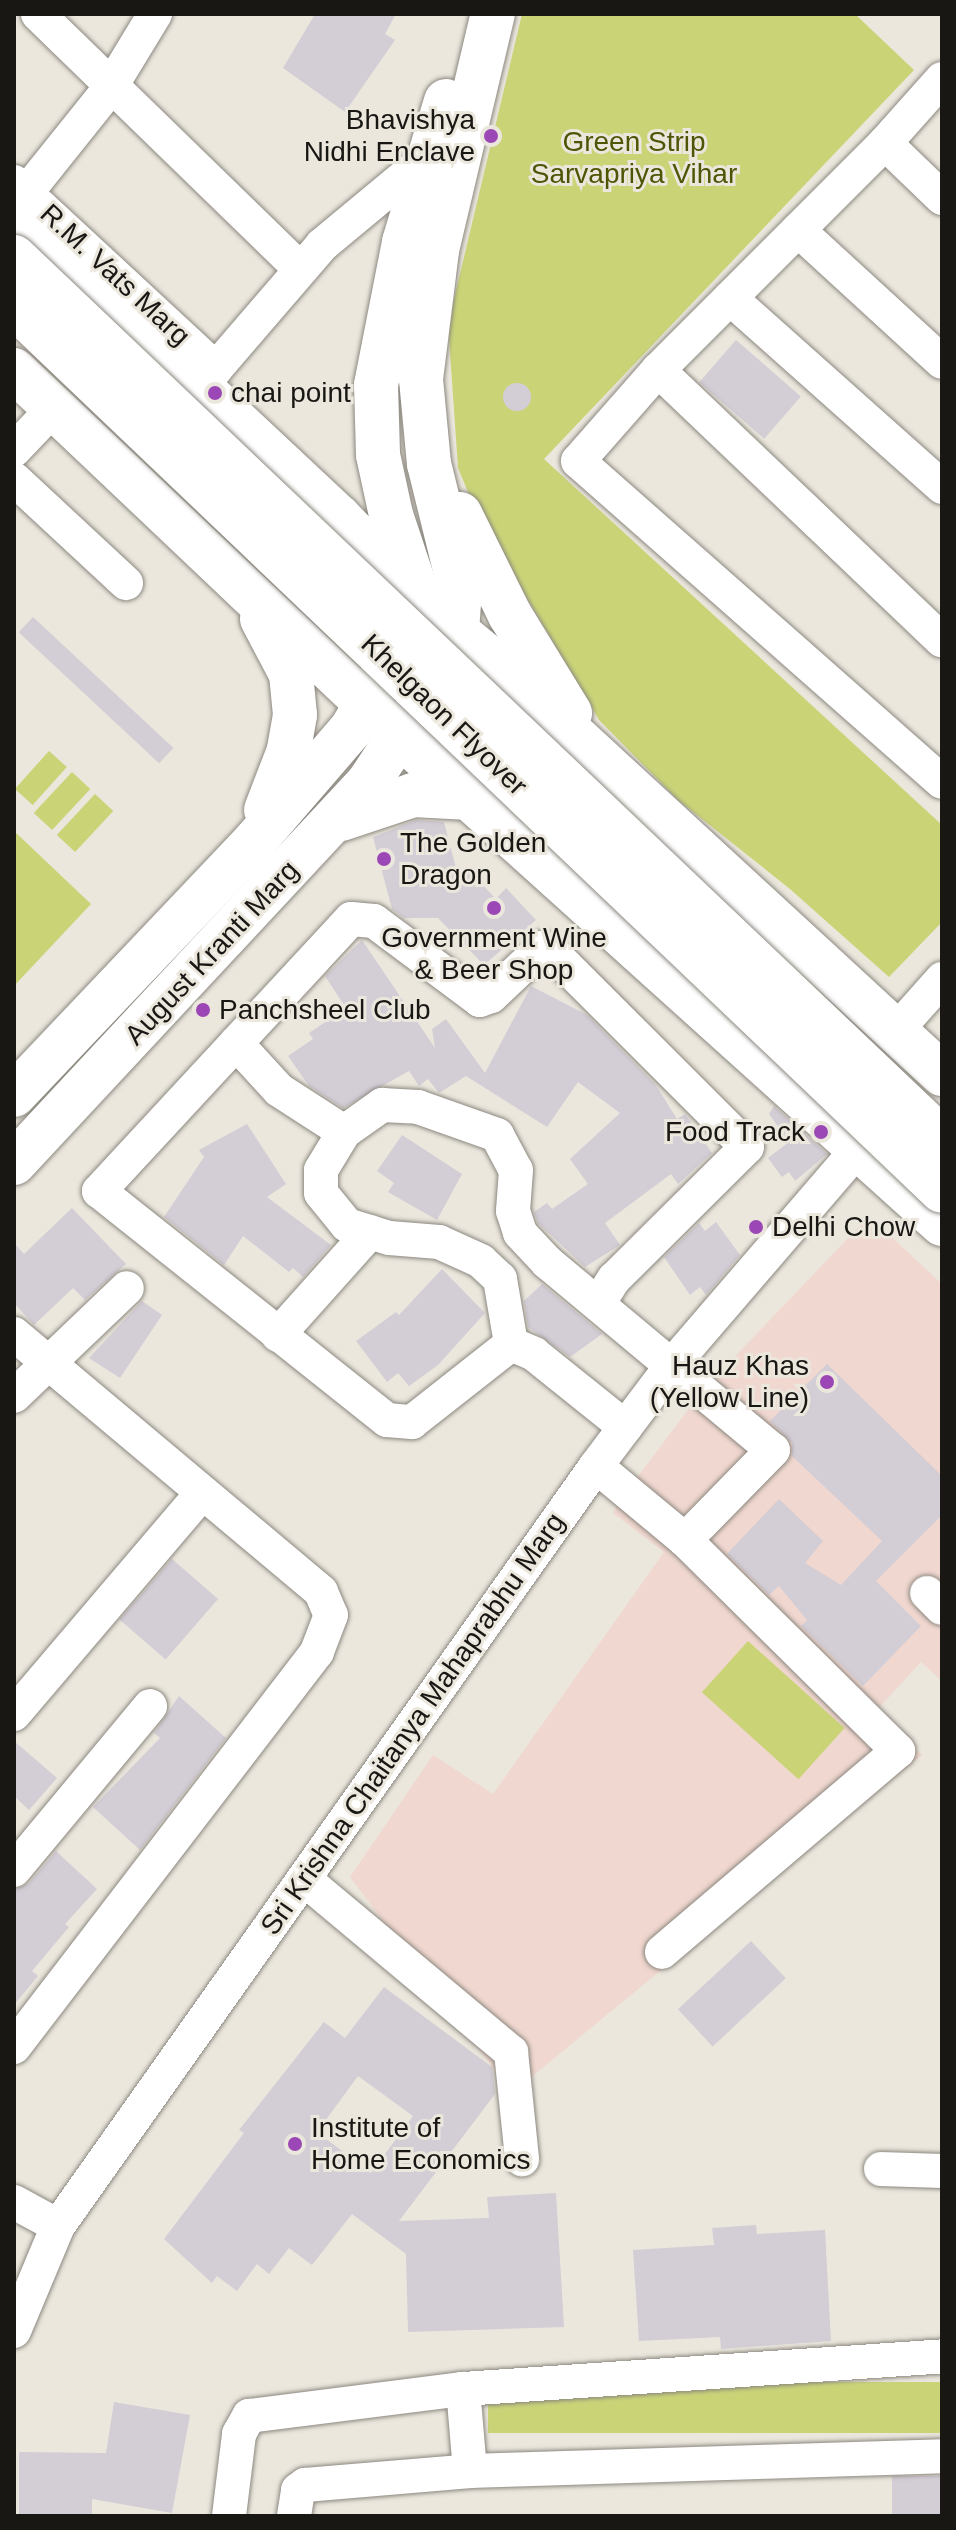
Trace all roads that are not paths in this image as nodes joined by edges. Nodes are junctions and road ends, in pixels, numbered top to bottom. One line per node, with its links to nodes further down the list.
1 (38, 14): 5 (street)
2 (155, 14): 5 (street)
3 (486, 15): 7 (main road); 20 (main road, August Kranti Marg)
4 (942, 79): 6 (street)
5 (110, 88): 8 (street); 12 (street)
6 (885, 143): 9 (street); 10 (street)
7 (428, 157): 12 (street); 27 (main road)
8 (18, 196): 18 (main road)
9 (942, 198)
10 (798, 230): 13 (street); 15 (street)
11 (14, 257): 45 (main road, Khelgaon Flyover, bridge)
12 (300, 269): 18 (street)
13 (730, 298): 17 (street); 24 (street)
14 (14, 306): 48 (main road, Khelgaon Flyover, bridge)
15 (942, 362)
16 (14, 370): 19 (main road)
17 (658, 370): 29 (street); 33 (street)
18 (211, 386): 23 (main road); 27 (main road)
19 (54, 408): 21 (street); 23 (main road)
20 (425, 414): 28 (main road, August Kranti Marg); 32 (main road)
21 (14, 450)
22 (14, 479): 26 (street)
23 (137, 485): 25 (main road)
24 (942, 487)
25 (232, 571): 30 (main road); 37 (main road)
26 (126, 583)
27 (418, 599): 28 (main road); 30 (main road, August Kranti Marg)
28 (457, 631): 31 (main road, August Kranti Marg); 32 (main road)
29 (942, 640)
30 (368, 704): 31 (main road); 37 (main road, August Kranti Marg)
31 (399, 735): 34 (main road); 35 (main road, August Kranti Marg)
32 (598, 758): 36 (main road)
33 (938, 771)
34 (470, 798): 35 (main road); 38 (main road)
35 (334, 822): 47 (main road, August Kranti Marg)
36 (675, 829): 38 (main road); 40 (main road)
37 (254, 842): 43 (main road, August Kranti Marg)
38 (597, 913): 46 (main road)
39 (942, 979): 40 (street)
40 (895, 1032): 42 (main road)
41 (236, 1043): 44 (street); 52 (street); 54 (street)
42 (942, 1074)
43 (14, 1095)
44 (344, 1132): 50 (street); 52 (street)
45 (942, 1139)
46 (858, 1149): 49 (main road); 56 (street, Sri Krishna Chaitanya Mahaprabhu Marg)
47 (14, 1163)
48 (942, 1191)
49 (942, 1224)
50 (370, 1232): 54 (street); 55 (street)
51 (127, 1288): 57 (street)
52 (600, 1301): 56 (street)
53 (14, 1334): 57 (street)
54 (278, 1335): 55 (street)
55 (511, 1344): 59 (street)
56 (673, 1364): 59 (street, Sri Krishna Chaitanya Mahaprabhu Marg); 62 (street)
57 (50, 1368): 58 (street); 61 (street)
58 (14, 1396)
59 (625, 1427): 60 (street, Sri Krishna Chaitanya Mahaprabhu Marg)
60 (596, 1466): 62 (street); 66 (street, Sri Krishna Chaitanya Mahaprabhu Marg)
61 (202, 1493): 63 (street); 68 (street)
62 (685, 1540): 67 (street)
63 (18, 1699)
64 (150, 1706): 65 (street)
65 (14, 1870)
66 (304, 1879): 69 (street); 73 (street, Sri Krishna Chaitanya Mahaprabhu Marg)
67 (662, 1952)
68 (14, 2047)
69 (522, 2159)
70 (881, 2169): 71 (street)
71 (942, 2171)
72 (14, 2202): 73 (street)
73 (58, 2226): 74 (street, Sri Krishna Chaitanya Mahaprabhu Marg)
74 (14, 2331)
75 (942, 2356): 76 (street)
76 (463, 2389): 78 (street); 79 (street)
77 (942, 2456): 78 (street)
78 (470, 2471): 80 (street)
79 (229, 2516)
80 (294, 2516)

